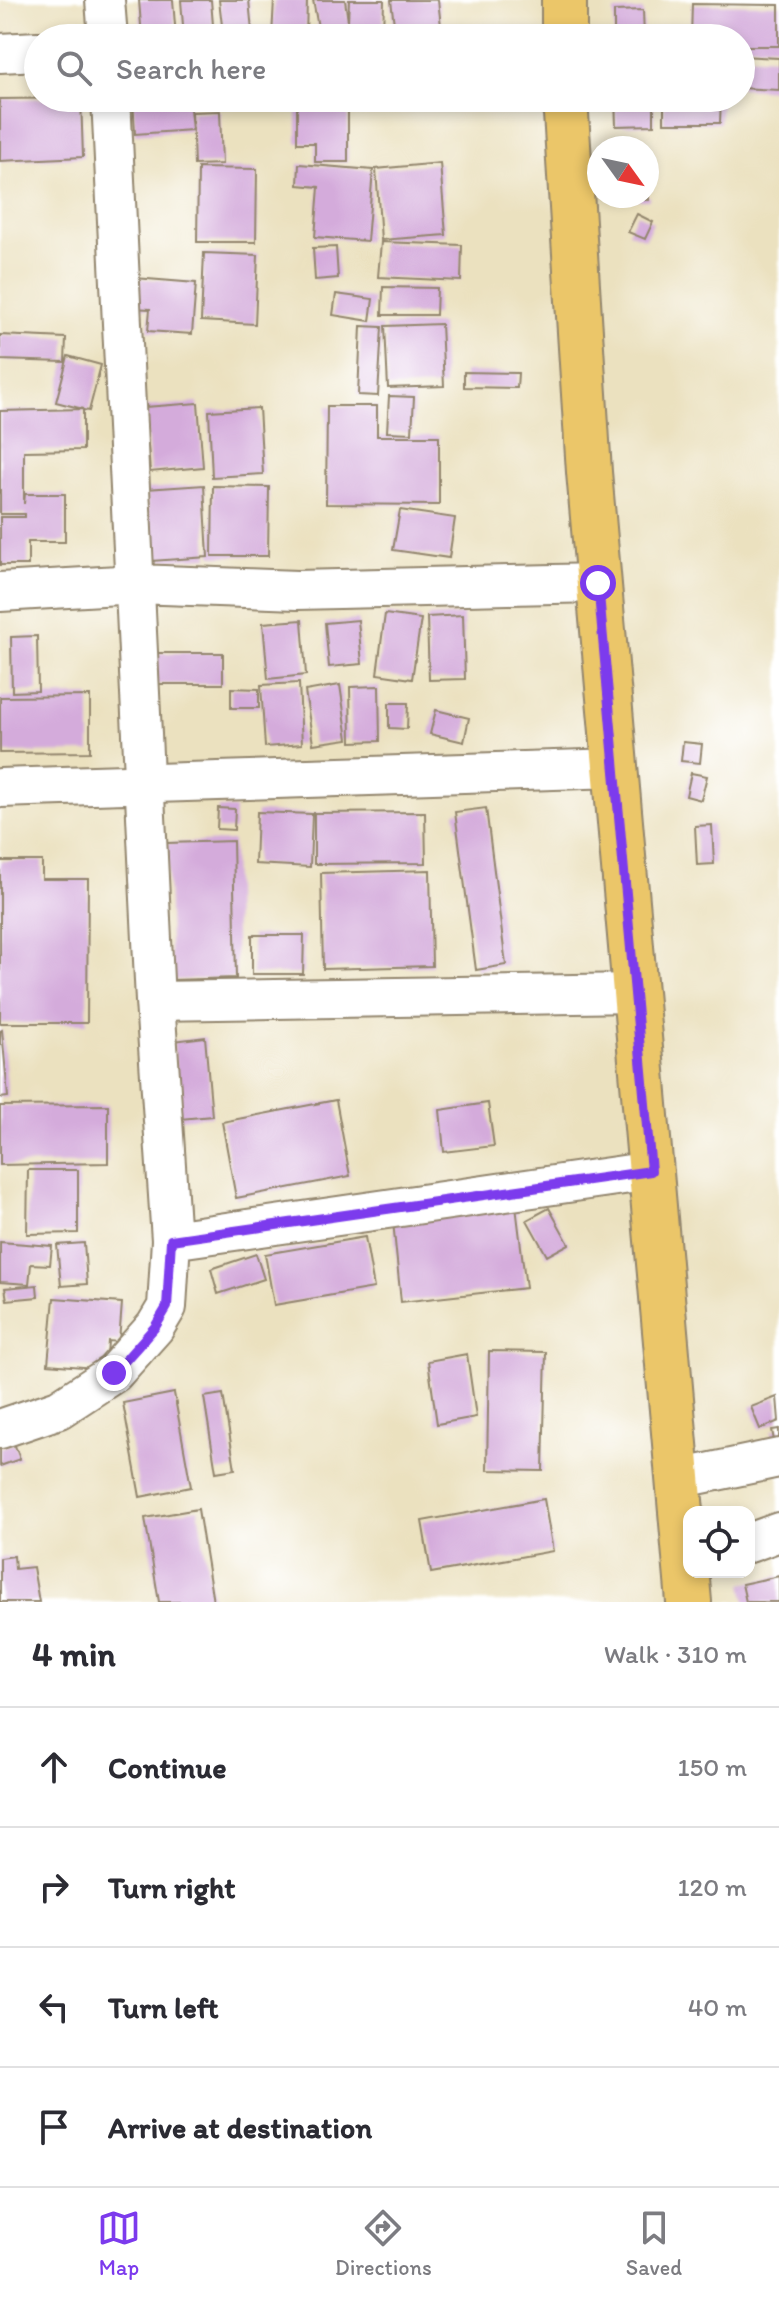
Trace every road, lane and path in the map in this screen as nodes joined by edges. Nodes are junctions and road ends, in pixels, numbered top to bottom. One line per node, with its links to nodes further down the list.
1 (105, 0): 3 (street)
2 (564, 0): 4 (main road)
3 (107, 24)
4 (564, 24)
5 (24, 52): 6 (street)
6 (0, 53)
7 (112, 112): 10 (street)
8 (566, 112): 9 (main road)
9 (598, 583): 10 (street); 12 (main road)
10 (136, 584): 11 (street); 13 (street)
11 (0, 592)
12 (617, 768): 13 (street); 15 (main road)
13 (143, 783): 14 (street); 16 (street)
14 (0, 788)
15 (635, 993): 16 (street); 17 (main road)
16 (155, 1001): 18 (street)
17 (651, 1171): 18 (street); 21 (main road)
18 (171, 1240): 19 (street)
19 (0, 1429)
20 (779, 1458): 21 (street)
21 (678, 1479): 22 (main road)
22 (683, 1528)
23 (779, 1532): 24 (street)
24 (755, 1541)

